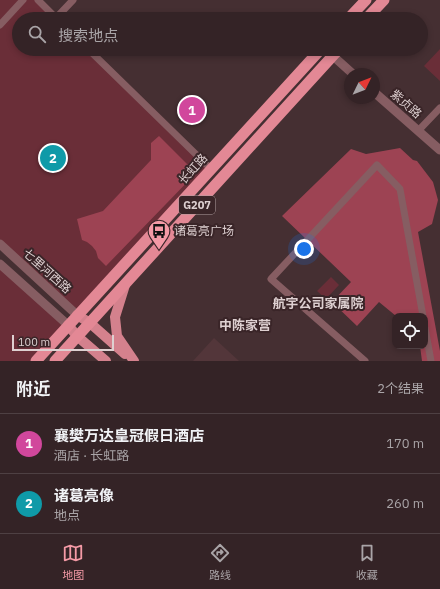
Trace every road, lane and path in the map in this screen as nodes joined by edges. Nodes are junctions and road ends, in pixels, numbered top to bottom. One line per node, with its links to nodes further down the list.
1 (22, 0): 10 (street)
2 (38, 0): 6 (street)
3 (73, 0): 7 (street)
4 (366, 0): 8 (highway)
5 (384, 0): 9 (highway)
6 (51, 12)
7 (62, 12)
8 (355, 12)
9 (373, 12)
10 (0, 25)
11 (95, 56): 20 (street)
12 (315, 56): 20 (highway, 长虹路 / G207)
13 (332, 56): 23 (highway, G207)
14 (339, 56): 15 (street)
15 (348, 68)
16 (380, 97): 18 (street, 紫贞路)
17 (440, 108): 18 (street)
18 (418, 131): 19 (street, 紫贞路)
19 (440, 150)
20 (211, 169): 25 (highway, 长虹路 / G207)
21 (0, 244): 25 (street, 七里河西路)
22 (0, 264): 27 (street)
23 (124, 285): 26 (highway, G207); 33 (main road)
24 (422, 313): 34 (street)
25 (77, 315): 26 (main road); 27 (highway, 长虹路 / G207)
26 (90, 323): 28 (highway, G207); 33 (main road)
27 (68, 325): 28 (main road); 30 (highway, 长虹路 / G207)
28 (77, 336): 31 (highway, G207); 32 (main road)
29 (428, 344): 35 (street)
30 (36, 361)
31 (55, 361)
32 (106, 361)
33 (133, 361)
34 (365, 361)
35 (431, 361)

